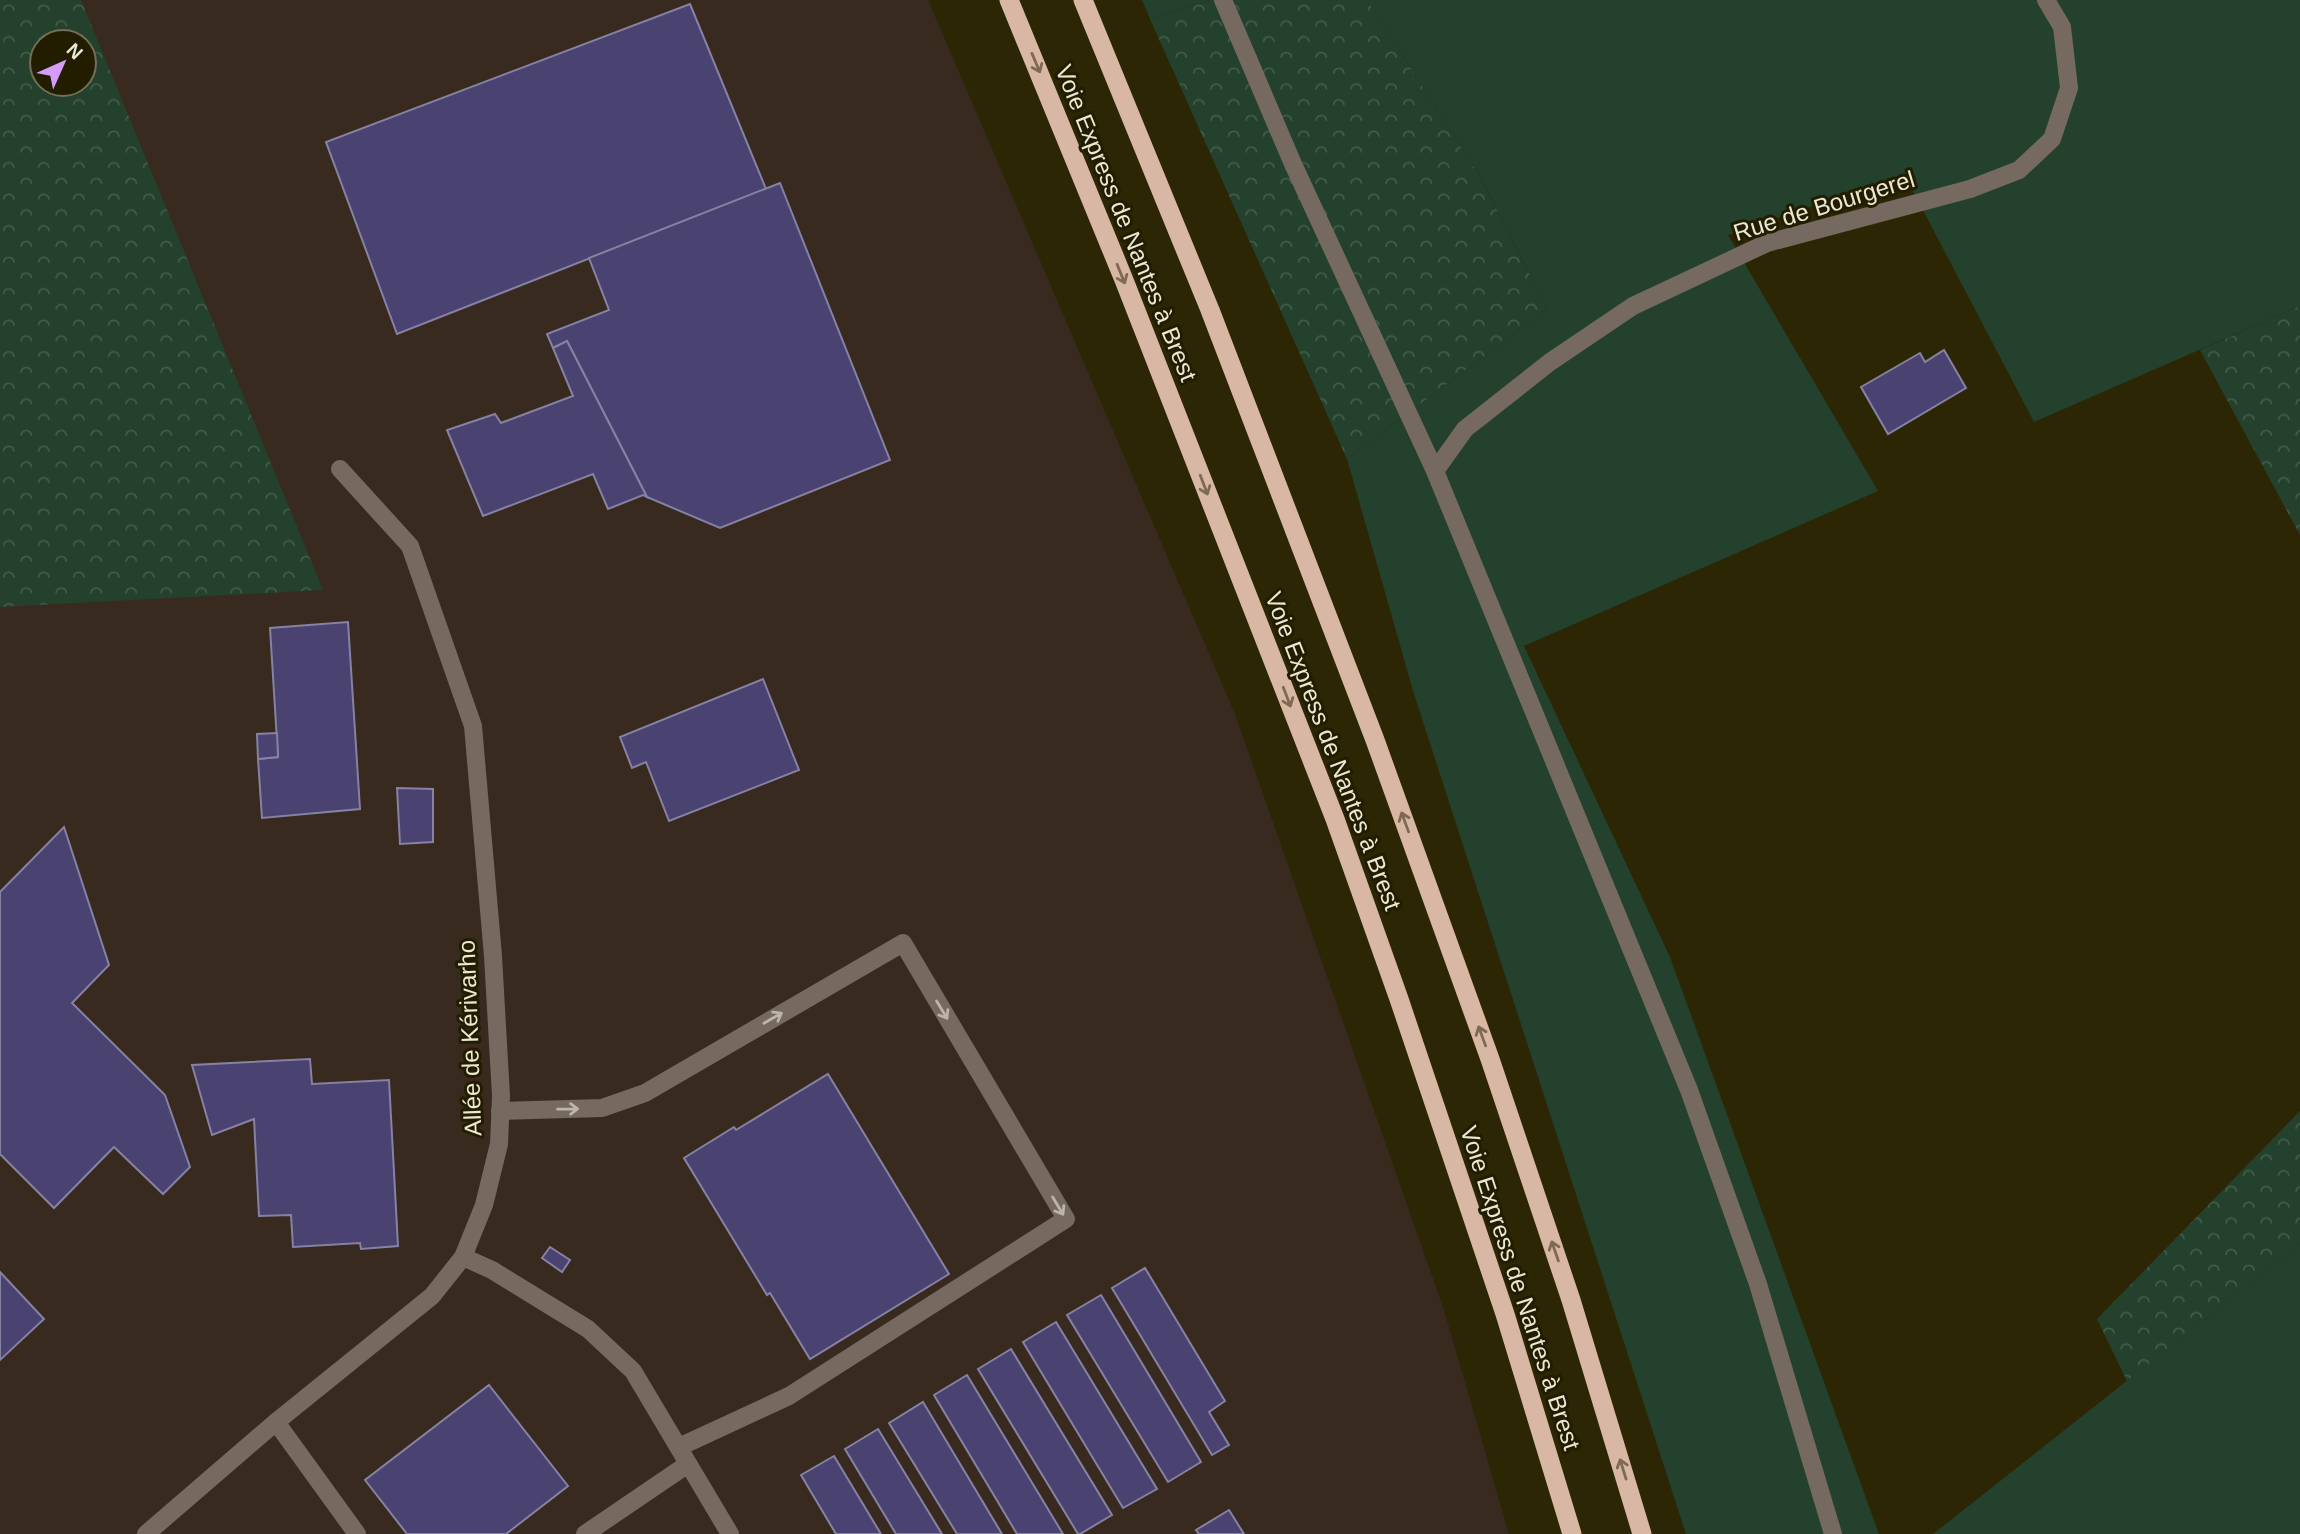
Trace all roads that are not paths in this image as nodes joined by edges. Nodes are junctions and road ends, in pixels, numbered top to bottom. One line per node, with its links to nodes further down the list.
1 (1009, 0): 16 (highway, Voie Express de Nantes à Brest, one-way to 16)
2 (1083, 0): 17 (highway, Voie Express de Nantes à Brest, one-way to 2)
3 (1223, 0): 6 (street)
4 (2046, 0): 6 (street, Rue de Bourgerel)
5 (340, 469): 7 (street, Allée de Kérivarho)
6 (1435, 471): 18 (street)
7 (500, 1111): 8 (street, Allée de Kérivarho); 10 (street, one-way to 10)
8 (463, 1257): 9 (street, Allée de Kérivarho); 10 (street)
9 (276, 1422): 12 (street, Allée de Kérivarho); 13 (street)
10 (679, 1447): 11 (street)
11 (688, 1464): 14 (street); 15 (street)
12 (146, 1534)
13 (357, 1534)
14 (585, 1534)
15 (730, 1534)
16 (1572, 1534)
17 (1643, 1534)
18 (1833, 1534)

